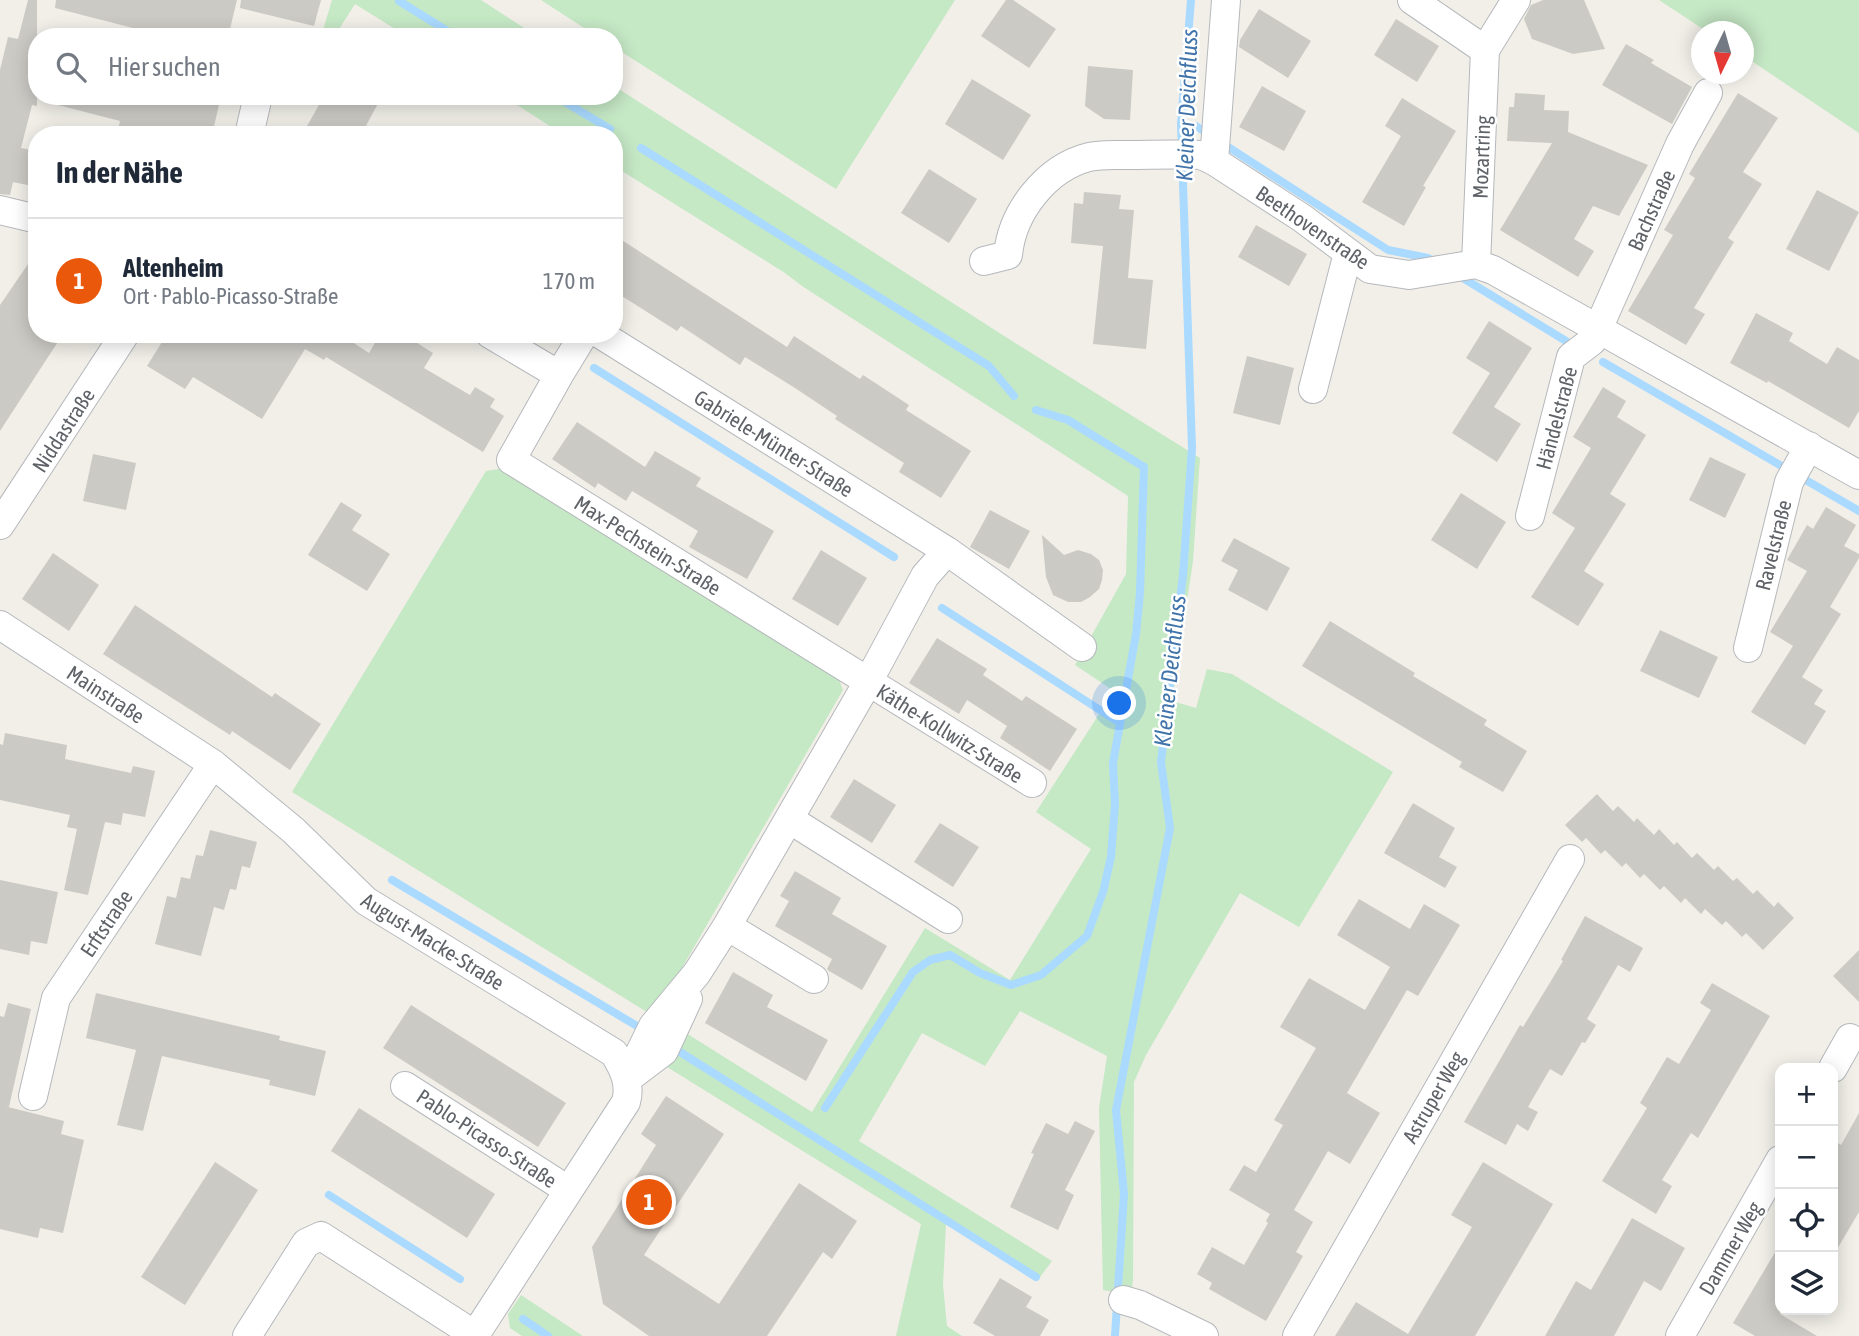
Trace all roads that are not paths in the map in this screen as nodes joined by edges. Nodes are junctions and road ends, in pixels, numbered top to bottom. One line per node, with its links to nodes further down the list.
1 (1226, 0): 8 (street)
2 (1412, 0): 4 (street)
3 (1516, 0): 4 (street, Mozartring)
4 (1485, 50): 13 (street, Mozartring)
5 (1708, 93): 14 (street, Bachstraße)
6 (256, 105): 7 (street)
7 (251, 126)
8 (1204, 149): 11 (street, Beethovenstraße); 12 (street)
9 (0, 210): 10 (street)
10 (28, 217)
11 (1348, 253): 13 (street, Beethovenstraße); 20 (street)
12 (984, 261)
13 (1469, 265): 14 (street)
14 (1598, 329): 21 (street); 23 (street, Händelstraße)
15 (119, 343): 24 (street, Niddastraße)
16 (508, 343): 19 (street)
17 (579, 343): 19 (street)
18 (614, 343): 25 (street, Gabriele-Münter-Straße)
19 (559, 375): 29 (street, Max-Pechstein-Straße)
20 (1313, 389)
21 (1799, 464): 22 (street); 28 (street, Ravelstraße)
22 (1859, 475)
23 (1530, 516)
24 (0, 525)
25 (947, 551): 27 (street); 29 (street, Käthe-Kollwitz-Straße)
26 (0, 625): 30 (street, Mainstraße)
27 (1082, 647)
28 (1748, 648)
29 (868, 682): 31 (street, Käthe-Kollwitz-Straße); 32 (street, Käthe-Kollwitz-Straße)
30 (213, 764): 39 (street, August-Macke-Straße); 41 (street, Erftstraße)
31 (1032, 783)
32 (789, 819): 34 (street); 35 (street, Käthe-Kollwitz-Straße)
33 (1570, 859): 48 (street, Astruper Weg)
34 (948, 919)
35 (727, 926): 36 (street); 39 (street, Käthe-Kollwitz-Straße)
36 (814, 979)
37 (1850, 1038): 38 (street)
38 (1836, 1063)
39 (627, 1079): 43 (street, Pablo-Picasso-Straße)
40 (405, 1086): 43 (street, Pablo-Picasso-Straße)
41 (33, 1096)
42 (1775, 1169): 49 (street, Dammer Weg)
43 (568, 1190): 46 (street, Pablo-Picasso-Straße)
44 (1123, 1300): 47 (street)
45 (247, 1336): 46 (street)
46 (476, 1336)
47 (1205, 1336)
48 (1297, 1336)
49 (1680, 1336)

